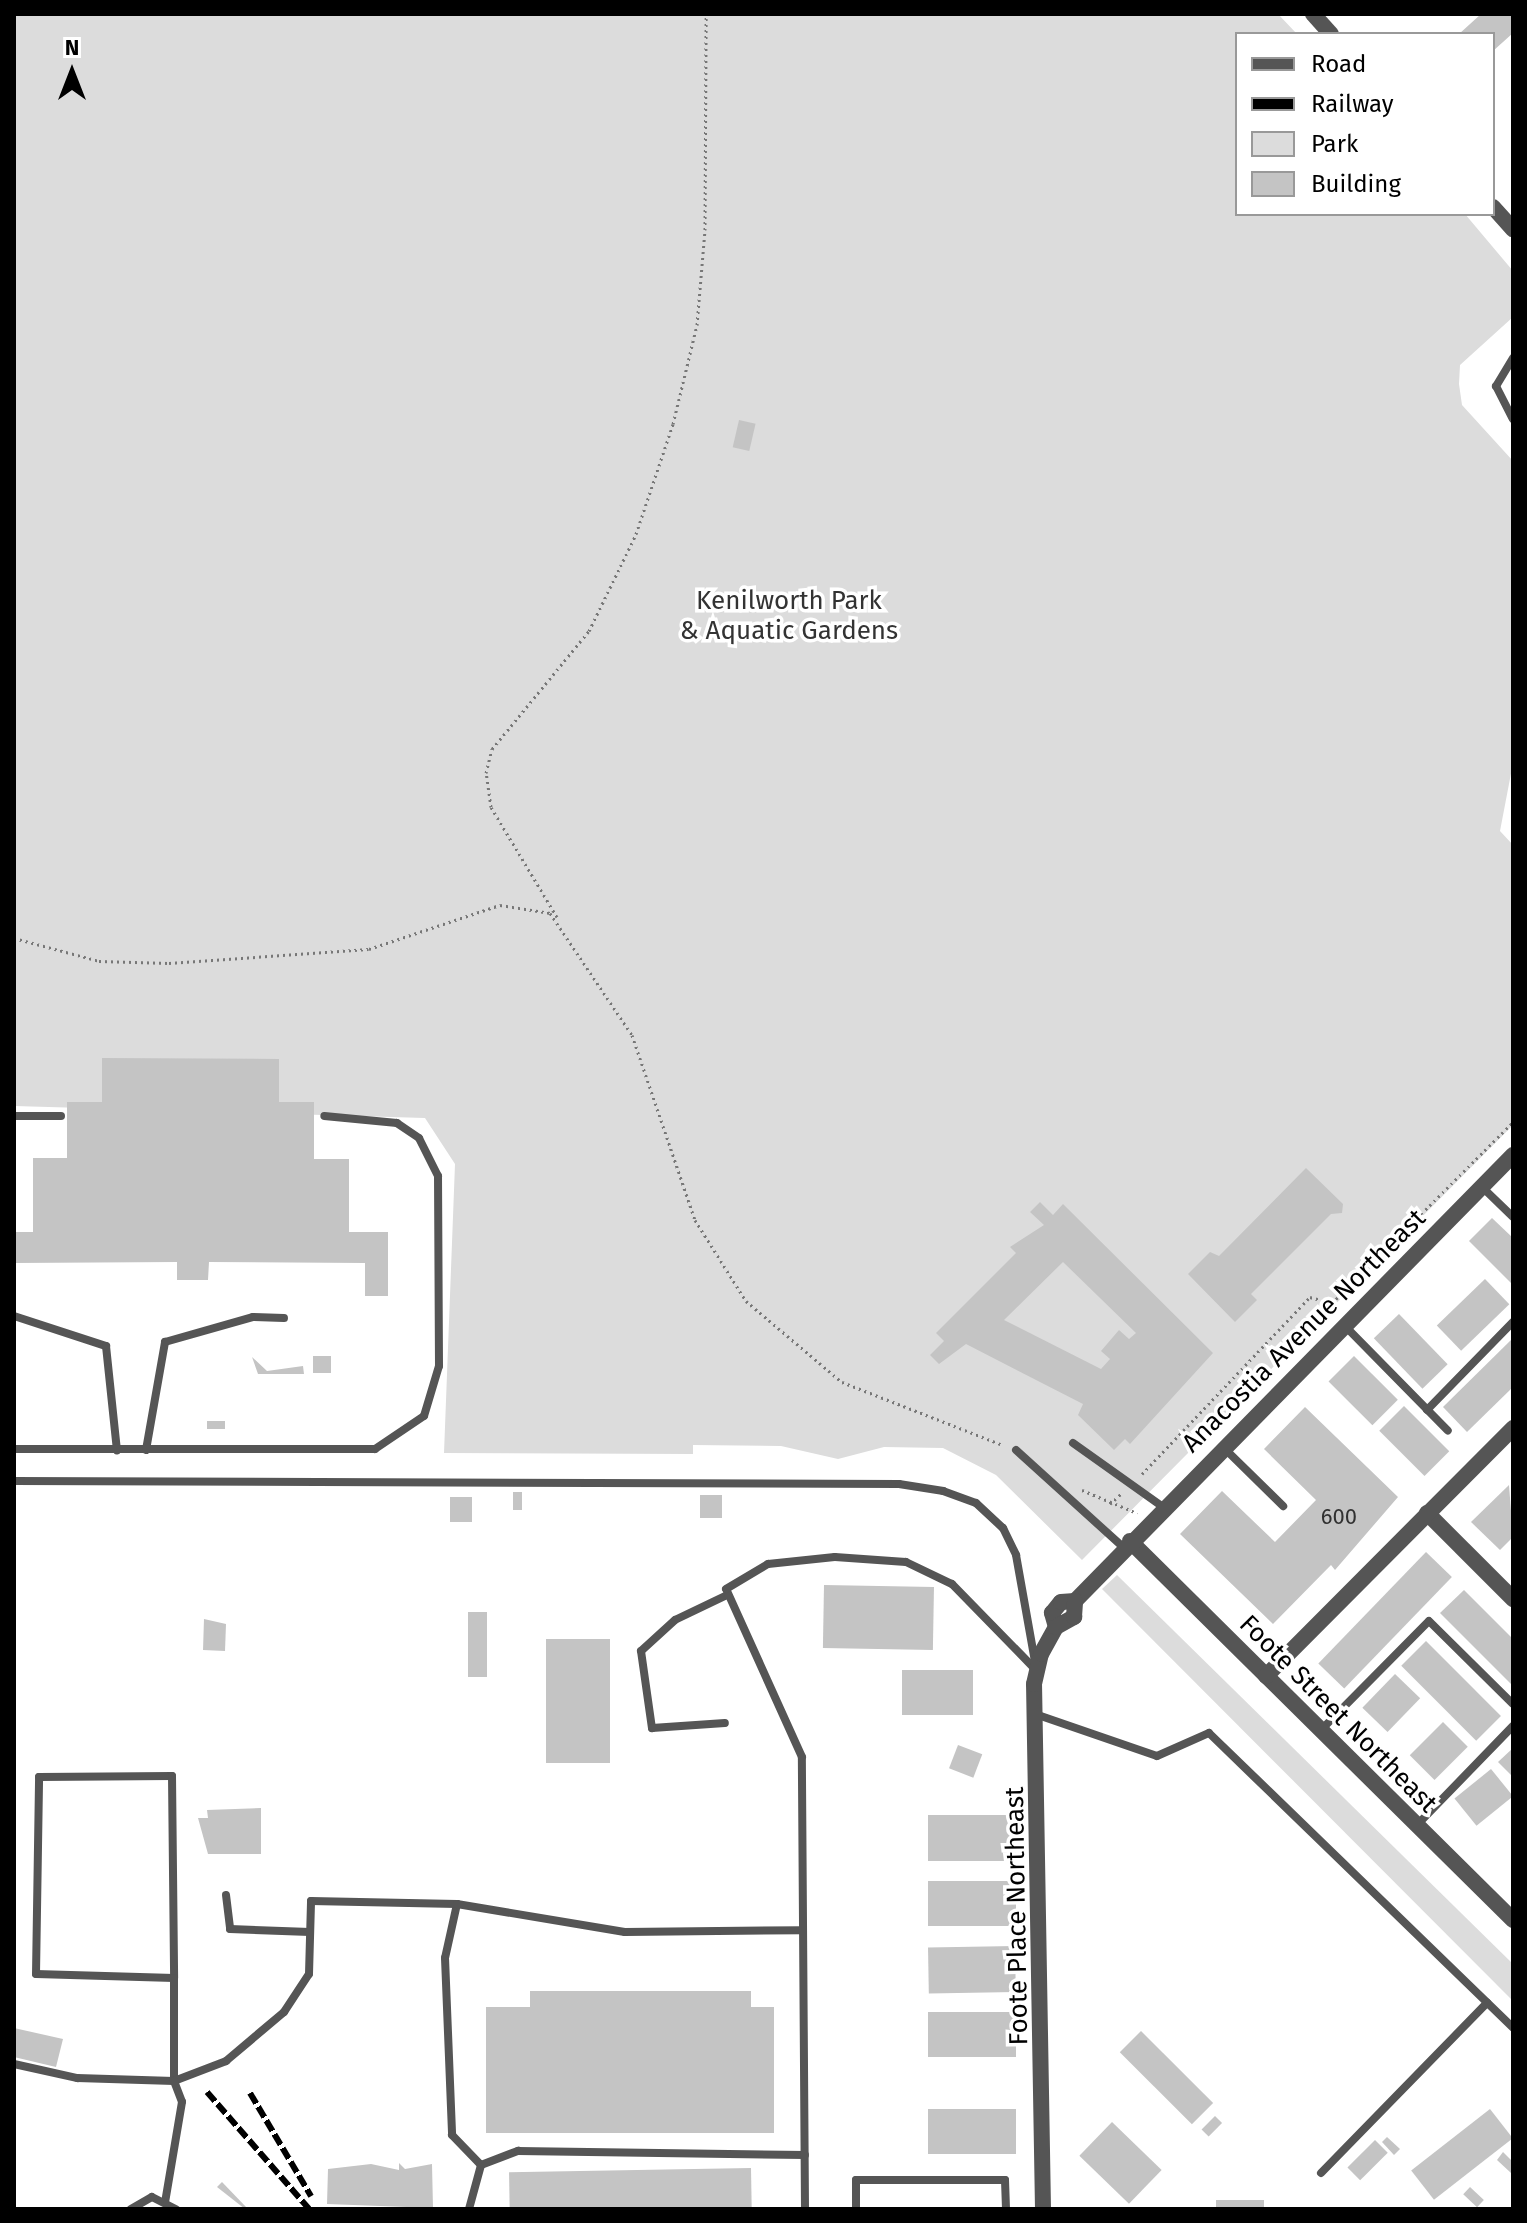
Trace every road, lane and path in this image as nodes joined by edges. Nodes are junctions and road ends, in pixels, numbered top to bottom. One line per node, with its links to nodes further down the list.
1 (706, 14): 8 (path)
2 (1313, 14): 3 (street)
3 (1329, 32)
4 (1495, 209): 5 (street)
5 (1513, 229)
6 (1513, 358): 7 (lane)
7 (1513, 419)
8 (559, 920): 9 (path); 29 (path)
9 (14, 938)
10 (14, 1116): 11 (lane)
11 (61, 1116)
12 (324, 1116): 28 (lane)
13 (1513, 1122): 30 (path)
14 (1513, 1155): 15 (street, Anacostia Avenue Northeast)
15 (1482, 1187): 16 (lane); 20 (street, Anacostia Avenue Northeast)
16 (1513, 1217)
17 (14, 1316): 27 (lane)
18 (284, 1318): 28 (lane)
19 (1513, 1322): 21 (lane)
20 (1343, 1324): 21 (lane); 25 (street, Anacostia Avenue Northeast)
21 (1427, 1410): 23 (lane)
22 (1513, 1428): 38 (street)
23 (1448, 1431)
24 (1073, 1443): 36 (lane)
25 (1222, 1447): 35 (lane); 36 (street, Anacostia Avenue Northeast)
26 (14, 1449): 27 (lane)
27 (117, 1450): 28 (lane)
28 (146, 1450)
29 (1016, 1450): 39 (lane)
30 (1141, 1475)
31 (14, 1481): 42 (lane)
32 (1075, 1485): 34 (path)
33 (1125, 1490): 34 (path)
34 (1110, 1504): 37 (path)
35 (1283, 1506)
36 (1163, 1507): 39 (street, Anacostia Avenue Northeast)
37 (1136, 1511)
38 (1427, 1513): 40 (street); 43 (street)
39 (1127, 1544): 42 (street, Foote Place Northeast); 43 (street, Foote Street Northeast)
40 (1511, 1592)
41 (725, 1596): 42 (lane); 46 (lane); 53 (lane)
42 (1036, 1671): 45 (street, Foote Place Northeast)
43 (1266, 1676): 48 (street, Foote Street Northeast)
44 (1513, 1704): 48 (lane)
45 (1035, 1714): 56 (lane); 70 (street, Foote Place Northeast)
46 (725, 1723)
47 (1513, 1726): 49 (lane)
48 (1321, 1731): 49 (street, Foote Street Northeast)
49 (1416, 1825): 52 (street, Foote Street Northeast)
50 (226, 1895): 54 (lane)
51 (457, 1904): 53 (lane); 54 (lane); 61 (lane)
52 (1513, 1920)
53 (802, 1930): 60 (lane)
54 (310, 1932): 59 (lane)
55 (174, 1978): 55 (lane); 59 (lane)
56 (1487, 2003): 57 (lane); 62 (lane)
57 (1513, 2028)
58 (14, 2064): 59 (lane)
59 (174, 2081): 63 (lane)
60 (805, 2155): 61 (lane); 67 (lane)
61 (481, 2165): 66 (lane)
62 (1321, 2173)
63 (165, 2202): 64 (lane); 65 (lane)
64 (131, 2209)
65 (176, 2209)
66 (469, 2209)
67 (805, 2209)
68 (856, 2209): 69 (lane)
69 (1006, 2209)
70 (1043, 2209)

